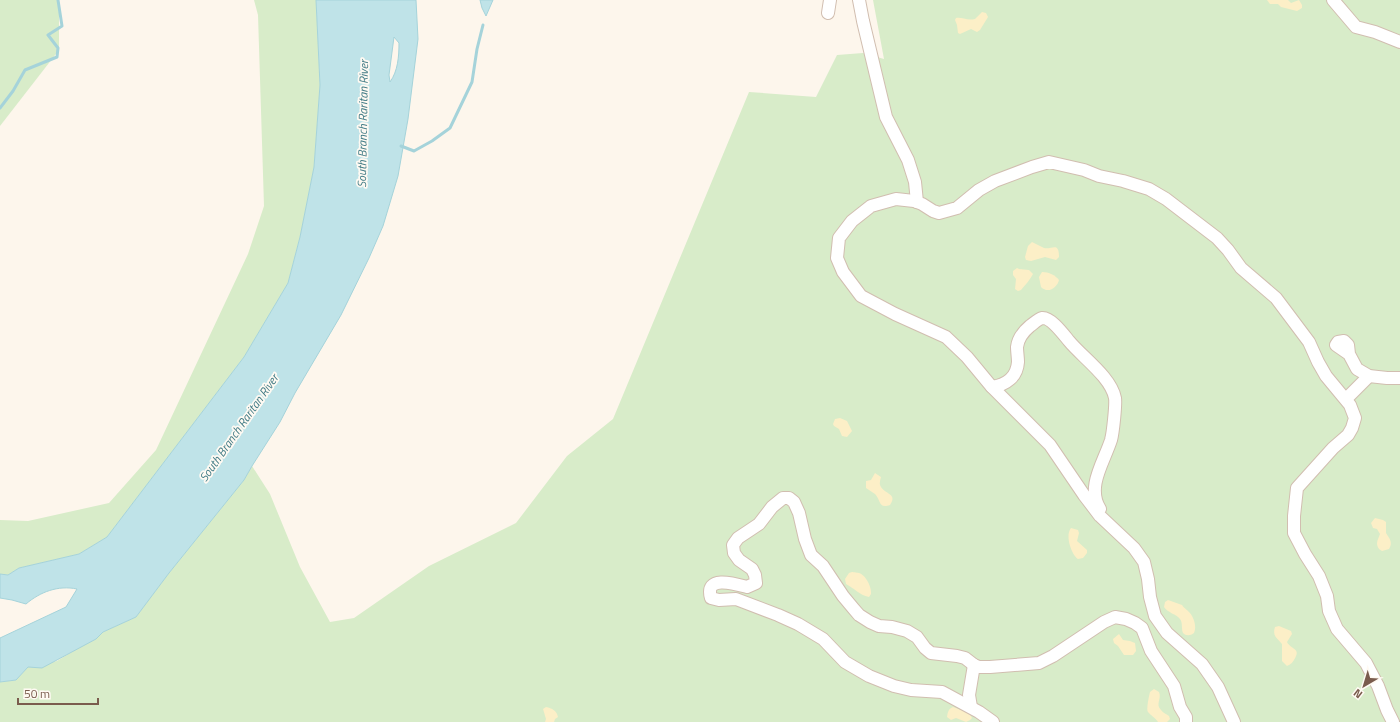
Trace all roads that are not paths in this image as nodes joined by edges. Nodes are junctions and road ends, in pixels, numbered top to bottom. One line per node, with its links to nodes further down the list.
1 (830, 0): 4 (street)
2 (859, 0): 6 (street)
3 (1333, 0): 5 (street)
4 (828, 14)
5 (1400, 42)
6 (917, 202): 10 (street); 11 (street)
7 (1349, 354): 8 (street)
8 (1369, 376): 9 (street); 11 (street)
9 (1400, 378)
10 (992, 387): 12 (street); 12 (street)
11 (1346, 399): 20 (street)
12 (1122, 537): 13 (street)
13 (1155, 616): 14 (street); 19 (street)
14 (1142, 628): 15 (street); 18 (street)
15 (974, 665): 16 (street); 16 (street)
16 (971, 707): 17 (street)
17 (993, 722)
18 (1186, 722)
19 (1234, 722)
20 (1393, 722)

